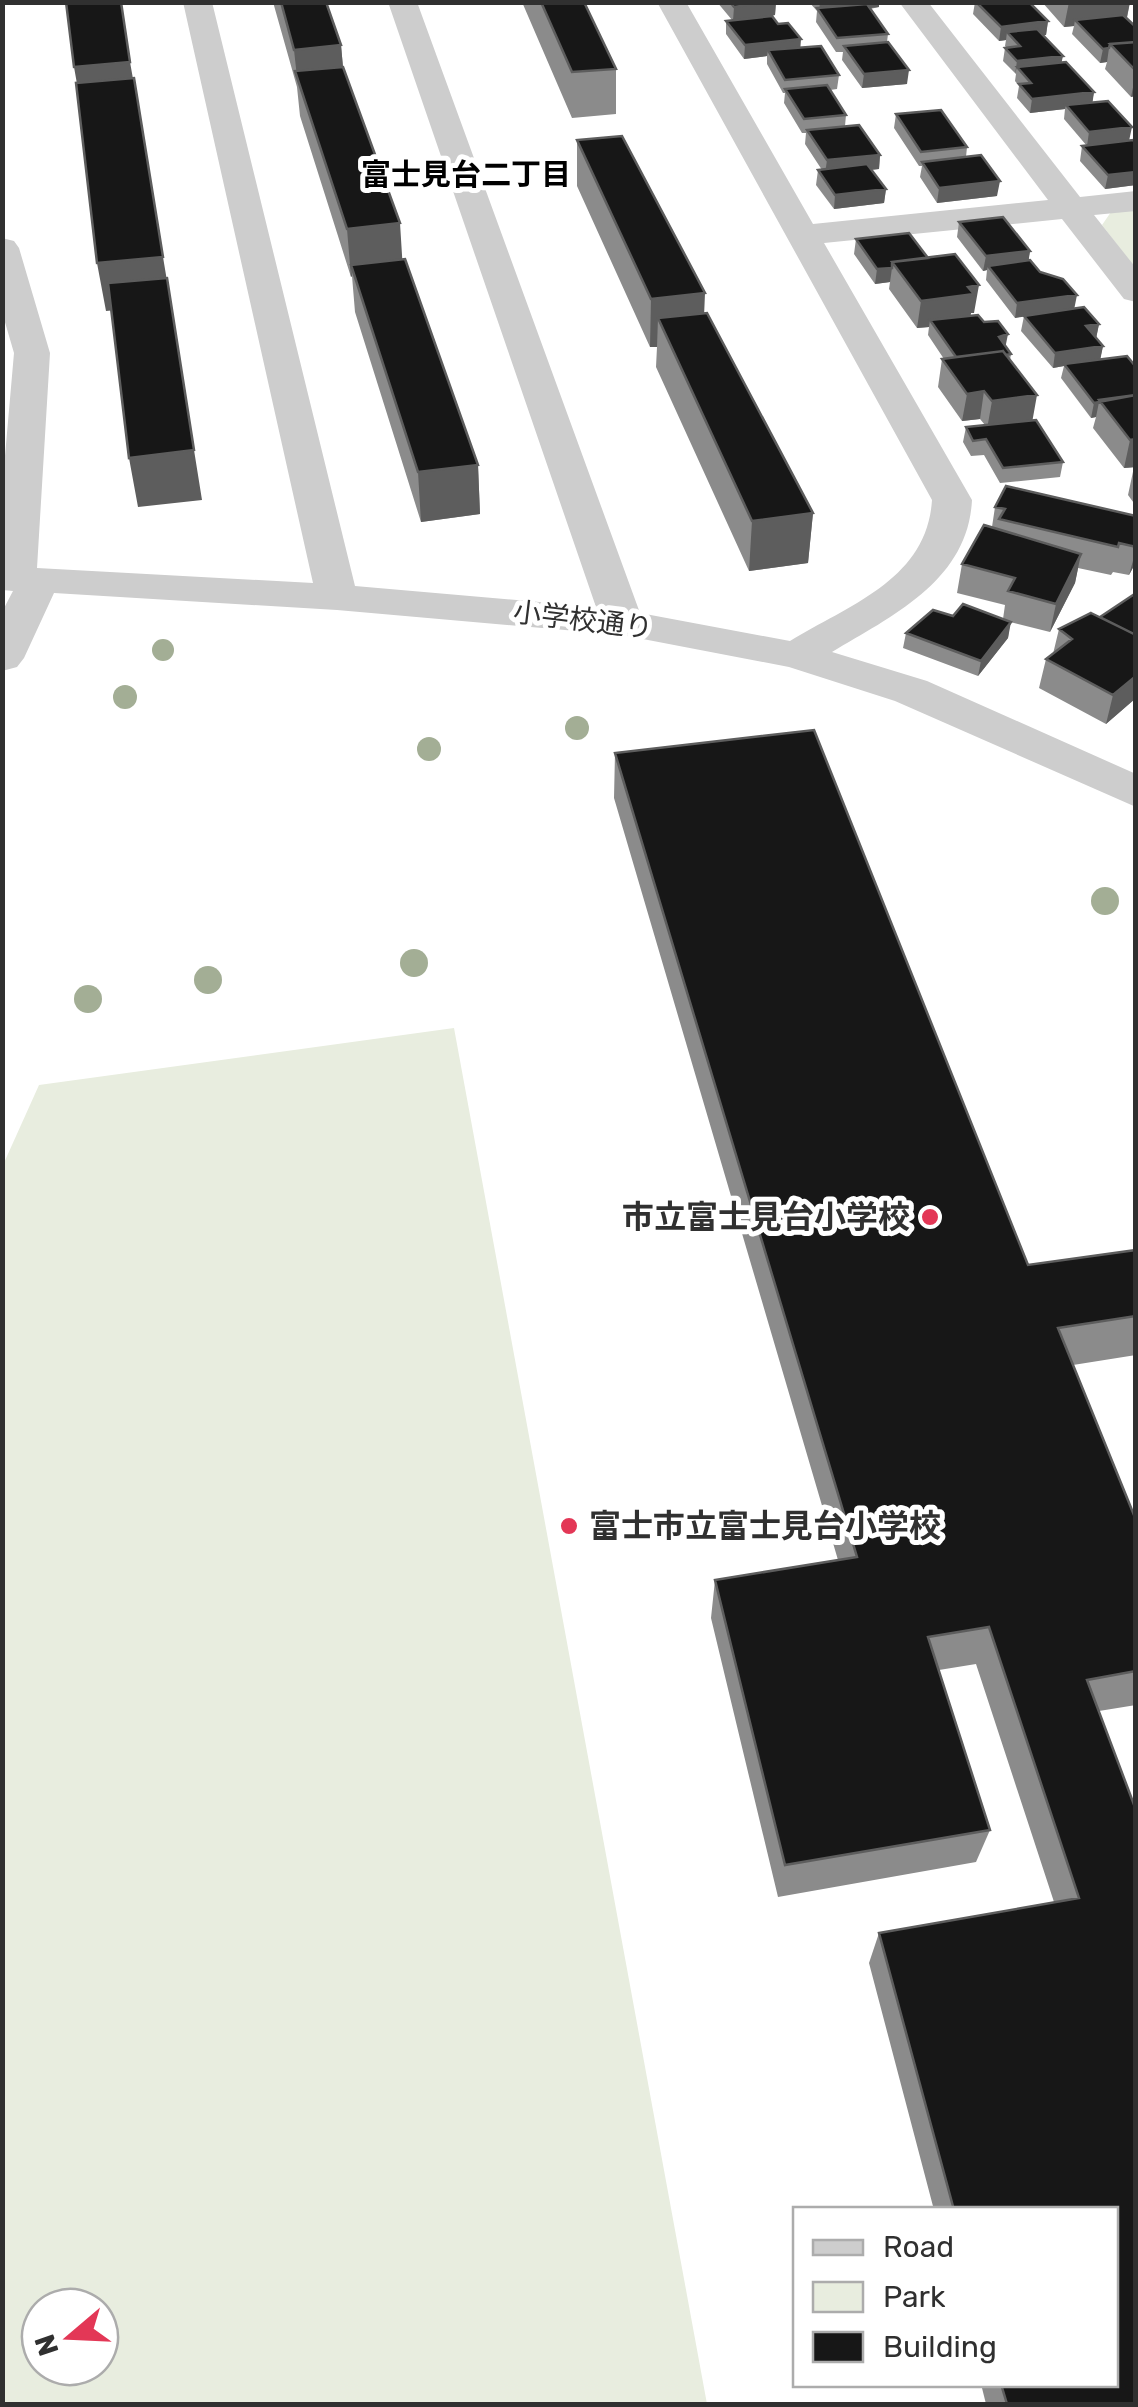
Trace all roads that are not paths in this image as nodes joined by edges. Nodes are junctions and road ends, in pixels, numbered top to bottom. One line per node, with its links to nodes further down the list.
1 (198, 2): 11 (street)
2 (402, 2): 12 (street)
3 (671, 2): 7 (street)
4 (914, 2): 6 (street)
5 (1136, 201): 6 (street)
6 (1071, 208): 7 (street); 9 (street)
7 (802, 235): 13 (street)
8 (2, 248): 10 (street)
9 (1136, 292)
10 (19, 579): 11 (street, 小学校通り); 14 (street)
11 (337, 597): 12 (street, 小学校通り)
12 (622, 622): 13 (street, 小学校通り)
13 (797, 655): 15 (street, 小学校通り)
14 (2, 658)
15 (1136, 792)

